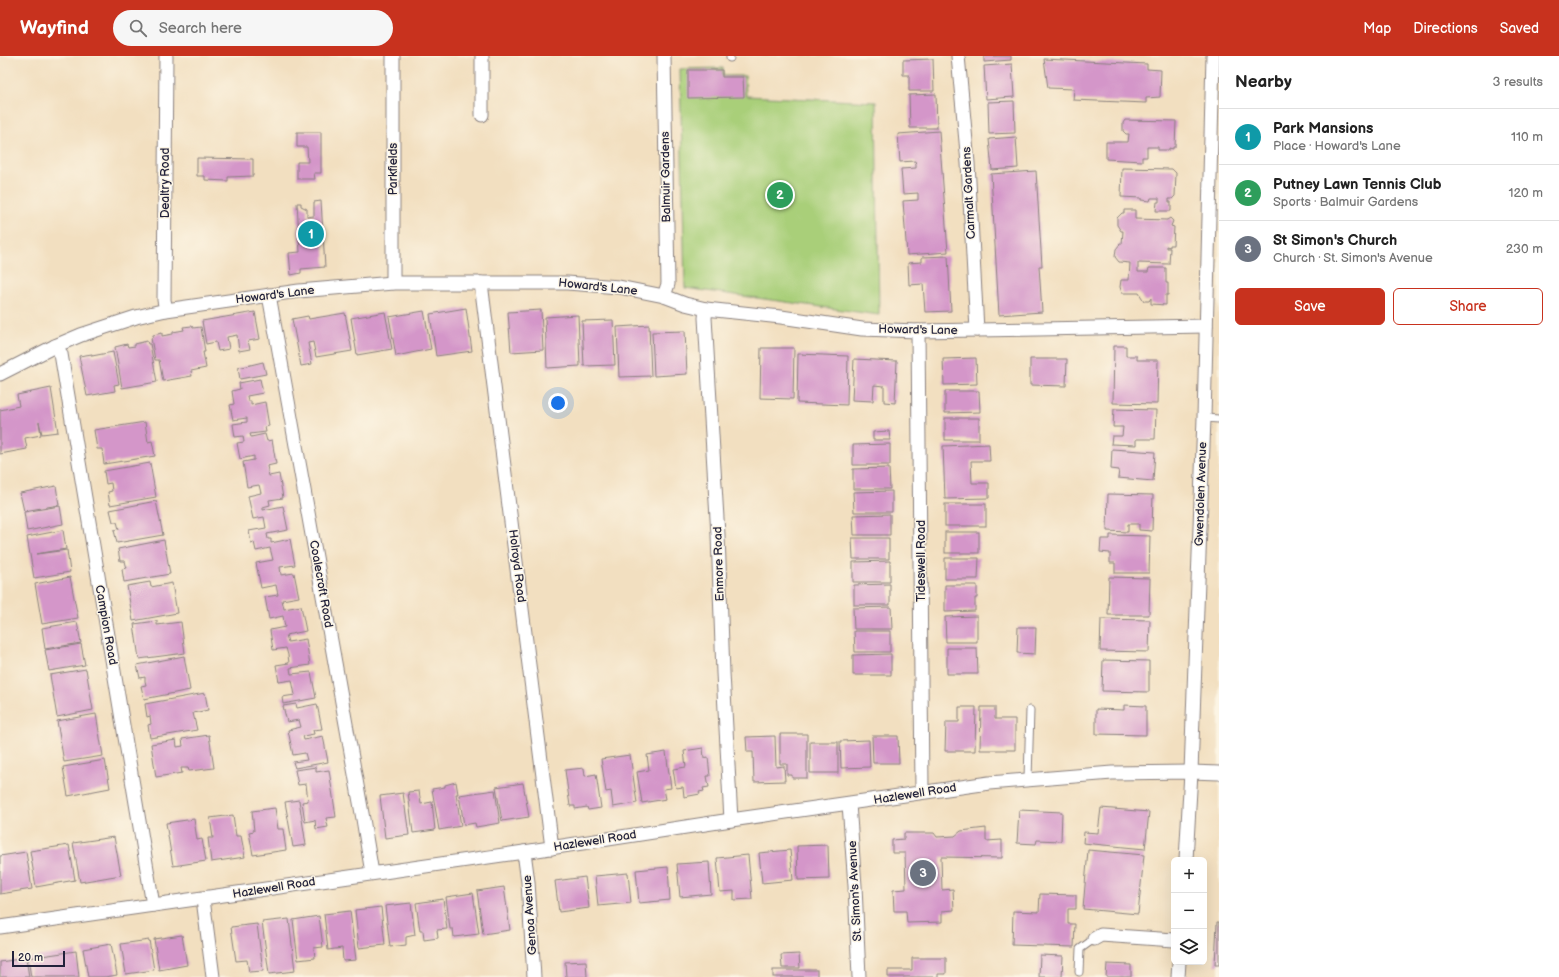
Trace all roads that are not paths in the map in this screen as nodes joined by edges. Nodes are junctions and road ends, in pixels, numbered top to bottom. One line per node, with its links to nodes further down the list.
1 (166, 56): 13 (street, Dealtry Road)
2 (393, 56): 8 (street, Parkfields)
3 (482, 56): 7 (street)
4 (664, 56): 11 (street, Balmuir Gardens)
5 (958, 56): 15 (street, Carmalt Gardens)
6 (1213, 56): 14 (street, Gwendolen Avenue)
7 (482, 115)
8 (393, 283): 9 (street, Howard's Lane); 10 (street, Howard's Lane)
9 (481, 284): 11 (street, Howard's Lane); 28 (street, Holroyd Road)
10 (269, 295): 13 (street, Howard's Lane); 31 (street, Coalecroft Road)
11 (664, 296): 12 (street, Howard's Lane)
12 (706, 309): 16 (street, Howard's Lane); 27 (street, Enmore Road)
13 (166, 310): 17 (street, Howard's Lane)
14 (1206, 326): 15 (street, Howard's Lane); 19 (street, Gwendolen Avenue)
15 (977, 330): 16 (street, Howard's Lane)
16 (918, 331): 25 (street, Tideswell Road)
17 (55, 346): 18 (street, Howard's Lane); 33 (street, Campion Road)
18 (0, 374)
19 (1204, 418): 20 (lane); 22 (street, Gwendolen Avenue)
20 (1219, 420)
21 (1030, 710): 24 (lane)
22 (1191, 772): 23 (street, Hazlewell Road); 24 (street, Hazlewell Road); 30 (street, Gwendolen Avenue)
23 (1219, 773)
24 (1028, 779): 25 (street, Hazlewell Road)
25 (922, 792): 26 (street, Hazlewell Road)
26 (849, 804): 27 (street, Hazlewell Road); 41 (street, St. Simon's Avenue)
27 (731, 820): 28 (street, Hazlewell Road)
28 (552, 848): 29 (street, Hazlewell Road)
29 (524, 852): 31 (street, Hazlewell Road); 40 (street, Genoa Avenue)
30 (1186, 857)
31 (372, 873): 32 (street, Hazlewell Road)
32 (203, 899): 33 (street, Hazlewell Road); 39 (street)
33 (153, 905): 34 (street, Hazlewell Road)
34 (0, 927)
35 (1094, 939): 36 (street); 38 (lane)
36 (1171, 940)
37 (1179, 965): 42 (street)
38 (1079, 972)
39 (213, 977)
40 (534, 977)
41 (858, 977)
42 (1178, 977)

